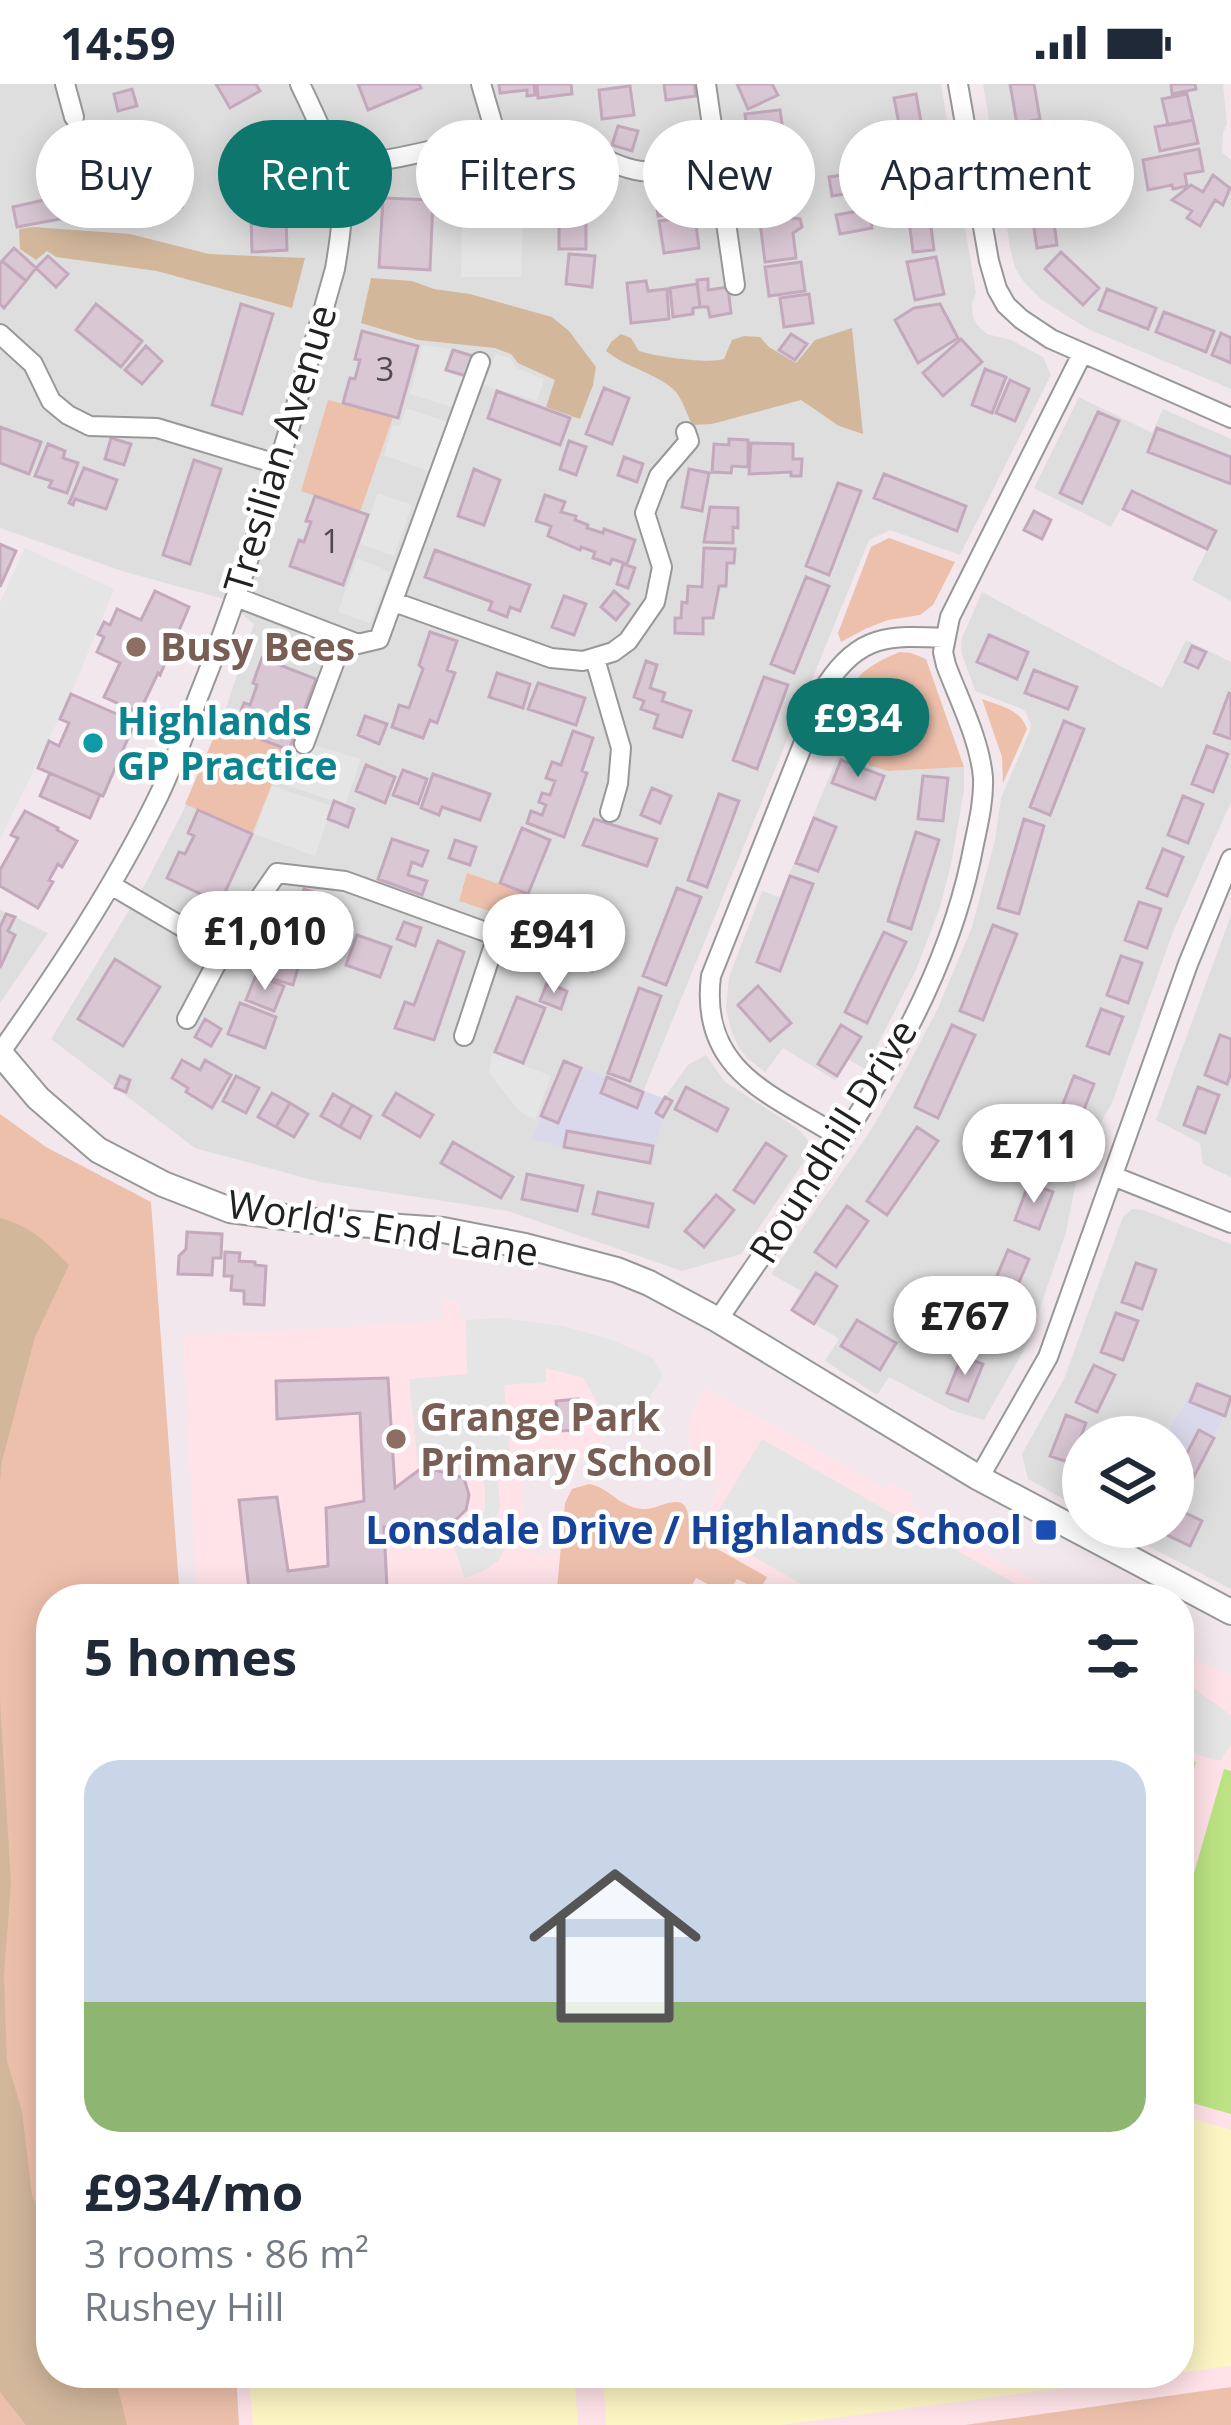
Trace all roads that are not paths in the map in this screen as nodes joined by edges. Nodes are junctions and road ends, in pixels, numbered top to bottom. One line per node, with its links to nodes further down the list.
1 (65, 84): 6 (street)
2 (300, 84): 7 (street, Tresilian Avenue)
3 (481, 84): 8 (street)
4 (706, 84): 9 (street)
5 (958, 84): 14 (street)
6 (74, 117)
7 (317, 120)
8 (492, 120)
9 (710, 120)
10 (341, 228): 18 (street, Tresilian Avenue)
11 (726, 228): 12 (street)
12 (735, 285)
13 (0, 334): 18 (street)
14 (1082, 354): 16 (street); 22 (street)
15 (481, 362): 20 (street)
16 (1231, 418)
17 (686, 432): 23 (street)
18 (280, 465): 19 (street, Tresilian Avenue)
19 (236, 597): 21 (street); 27 (street, Tresilian Avenue)
20 (394, 602): 21 (street); 23 (street)
21 (343, 638): 24 (street)
22 (944, 638): 32 (street, Roundhill Drive); 32 (street)
23 (595, 659): 25 (street)
24 (304, 744)
25 (610, 812)
26 (1231, 859): 33 (street)
27 (111, 885): 28 (street); 31 (street, Tresilian Avenue)
28 (223, 951): 29 (street); 30 (street)
29 (187, 1019)
30 (464, 1036)
31 (0, 1053): 35 (street, World's End Lane)
32 (843, 1138): 35 (street, Roundhill Drive)
33 (1113, 1176): 34 (street); 36 (street)
34 (1231, 1223)
35 (718, 1320): 36 (street, World's End Lane)
36 (980, 1478): 37 (street, World's End Lane)
37 (1179, 1584)
38 (1194, 1592): 39 (street, World's End Lane)
39 (1231, 1612)

